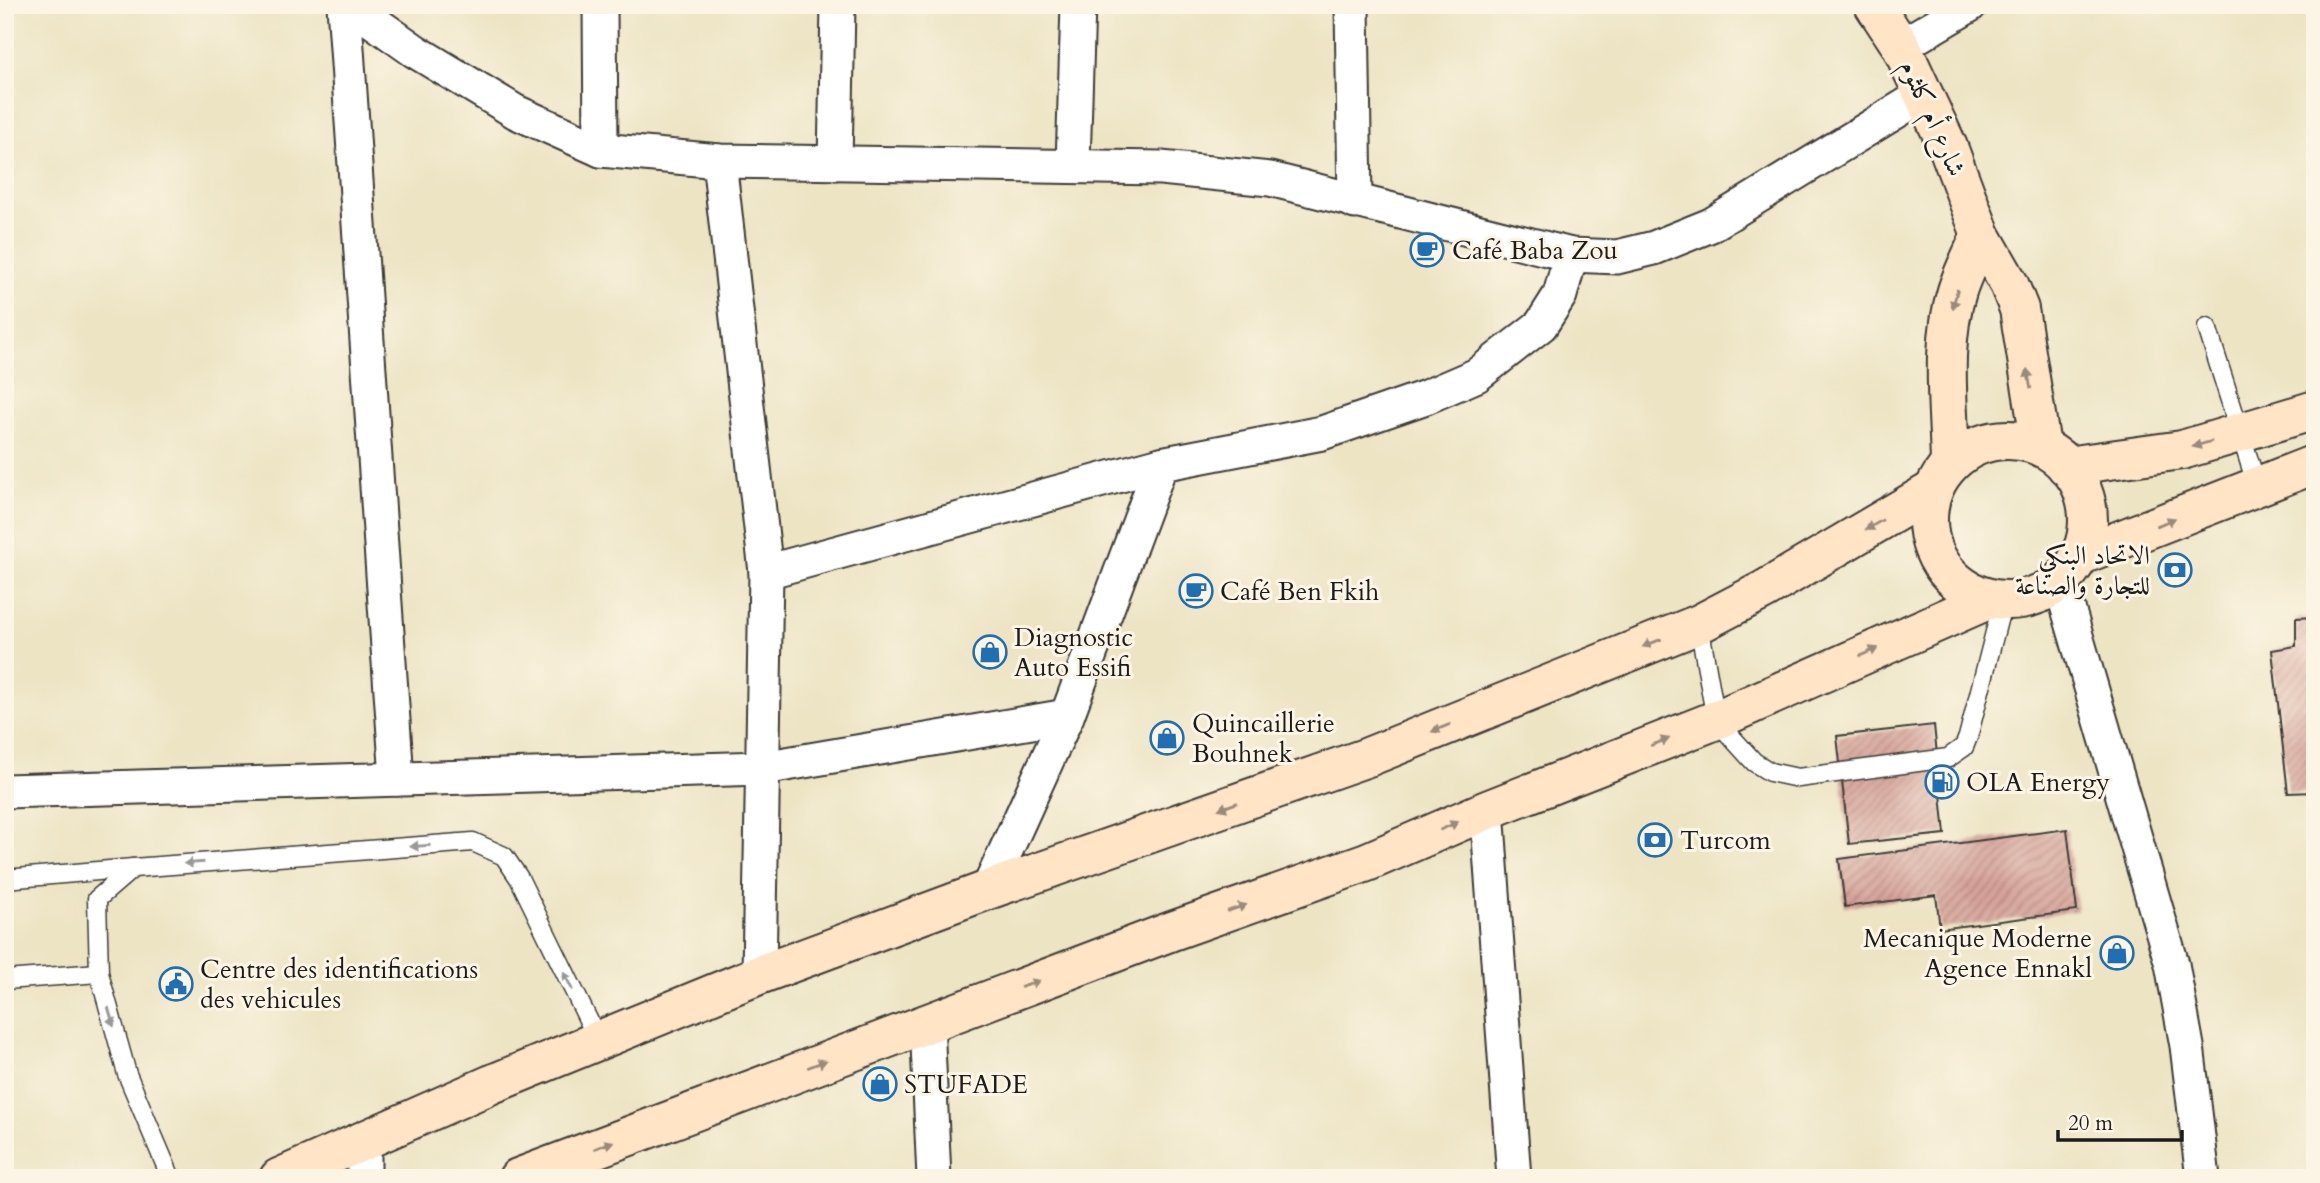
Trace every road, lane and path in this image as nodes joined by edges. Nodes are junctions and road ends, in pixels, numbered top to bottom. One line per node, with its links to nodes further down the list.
1 (344, 5): 33 (street)
2 (350, 5): 11 (street)
3 (600, 5): 11 (street)
4 (838, 5): 13 (street)
5 (1078, 5): 14 (street)
6 (1352, 5): 15 (street)
7 (1874, 5): 9 (main road, شارع أم كلثوم)
8 (1970, 5): 9 (street)
9 (1901, 46): 10 (main road, شارع أم كلثوم)
10 (1923, 95): 16 (main road, شارع أم كلثوم); 17 (street)
11 (601, 150): 12 (street)
12 (719, 160): 13 (street); 27 (street)
13 (835, 163): 14 (street)
14 (1073, 164): 15 (street)
15 (1355, 202): 17 (street)
16 (1981, 236): 21 (main road, شارع أم كلثوم, one-way to 16); 24 (main road, one-way to 24)
17 (1571, 255): 22 (street)
18 (2207, 327): 20 (lane)
19 (2315, 410): 20 (main road)
20 (2241, 432): 21 (main road, one-way to 21); 25 (lane)
21 (2053, 456): 24 (main road); 26 (main road)
22 (1161, 464): 27 (street); 30 (street)
23 (2315, 464): 25 (main road)
24 (1942, 477): 28 (main road); 29 (main road, one-way to 29)
25 (2257, 486): 26 (main road, one-way to 25)
26 (2070, 569): 28 (main road); 51 (street)
27 (766, 572): 32 (street)
28 (1997, 600): 31 (main road, one-way to 28); 31 (lane)
29 (1699, 624): 31 (lane); 38 (main road, one-way to 38)
30 (1067, 716): 32 (street); 38 (street)
31 (1716, 719): 35 (main road, one-way to 31)
32 (763, 768): 33 (street); 40 (street)
33 (397, 779): 34 (street)
34 (5, 791)
35 (1487, 810): 42 (main road, one-way to 35); 50 (street)
36 (133, 868): 37 (lane); 39 (lane); 43 (lane, one-way to 36)
37 (5, 879)
38 (988, 890): 40 (main road)
39 (99, 973): 41 (lane); 45 (lane, one-way to 45)
40 (759, 975): 43 (main road)
41 (5, 980)
42 (927, 1023): 48 (main road, one-way to 42); 49 (street)
43 (598, 1042): 44 (main road)
44 (364, 1139): 46 (main road); 47 (street)
45 (170, 1178)
46 (279, 1178)
47 (364, 1178)
48 (518, 1178)
49 (934, 1178)
50 (1514, 1178)
51 (2203, 1178)

